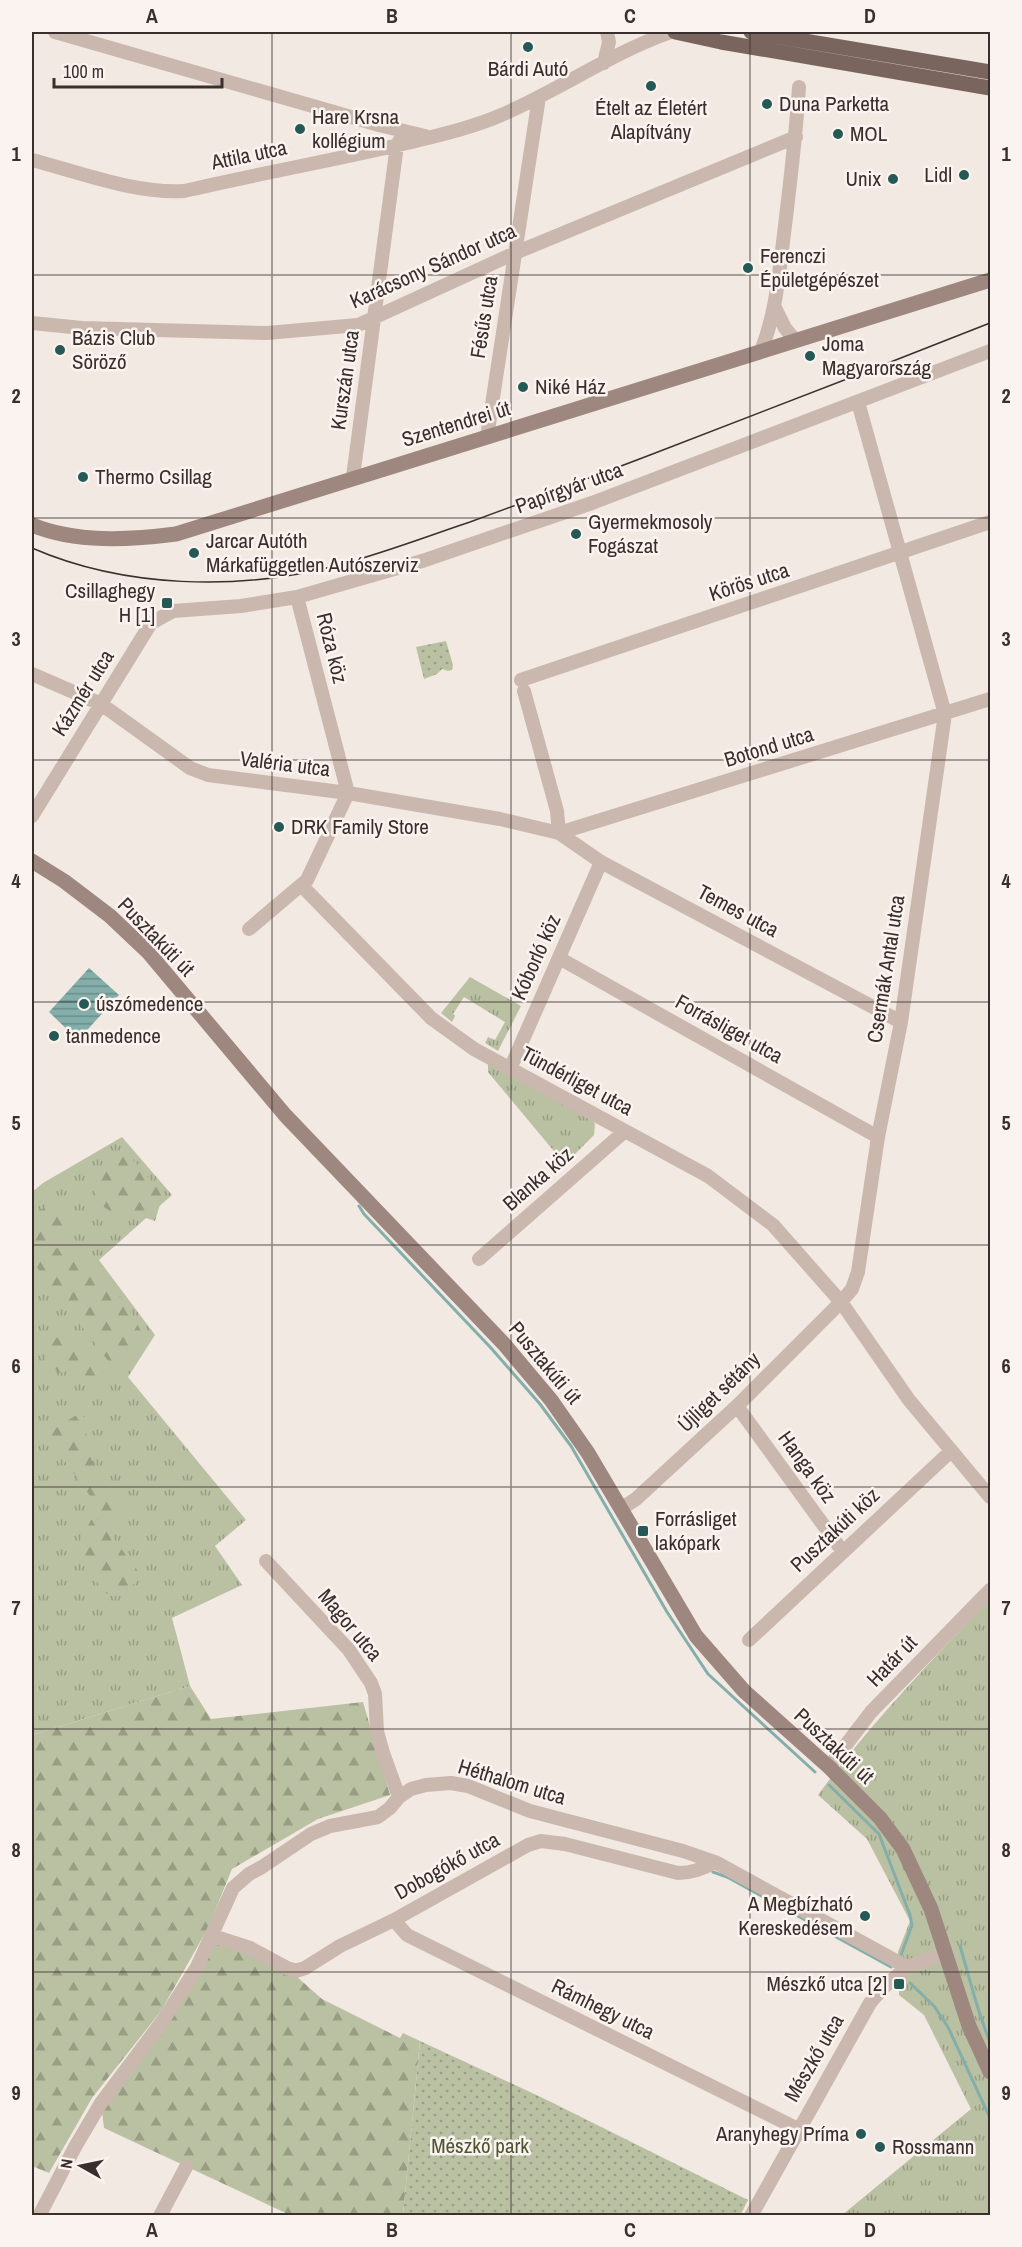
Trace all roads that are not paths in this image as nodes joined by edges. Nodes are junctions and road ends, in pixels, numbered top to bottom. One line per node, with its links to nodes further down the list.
1 (58, 32): 12 (street)
2 (607, 32): 7 (street)
3 (671, 32): 7 (street, Attila utca)
4 (675, 32): 6 (main road)
5 (751, 32): 8 (main road)
6 (719, 37): 10 (main road)
7 (604, 63): 11 (street, Attila utca)
8 (990, 72)
9 (799, 87): 14 (street)
10 (990, 88)
11 (539, 97): 13 (street, Attila utca); 17 (street, Fésűs utca)
12 (404, 132): 13 (street); 15 (street)
13 (430, 137): 15 (street, Attila utca)
14 (796, 137): 17 (street, Karácsony Sándor utca); 19 (street)
15 (397, 145): 16 (street, Attila utca); 20 (street, Kurszán utca)
16 (32, 160)
17 (515, 253): 20 (street, Karácsony Sándor utca); 26 (street, Fésűs utca)
18 (990, 280): 22 (street, Szentendrei út)
19 (775, 308): 22 (street); 23 (street)
20 (374, 319): 21 (street, Karácsony Sándor utca); 27 (street, Kurszán utca)
21 (32, 323)
22 (795, 340): 23 (street, Szentendrei út)
23 (760, 351): 26 (street, Szentendrei út)
24 (990, 351): 25 (street, Papírgyár utca)
25 (858, 402): 30 (street, Csermák Antal utca); 31 (street, Papírgyár utca)
26 (487, 437): 27 (street, Szentendrei út)
27 (353, 477): 29 (street, Szentendrei út)
28 (990, 522): 30 (street, Körös utca)
29 (32, 525)
30 (902, 553): 36 (street, Csermák Antal utca); 39 (street, Körös utca)
31 (297, 597): 32 (street, Papírgyár utca); 37 (street, Róza köz)
32 (151, 623): 35 (street, Kázmér utca)
33 (32, 674): 35 (street, Valéria utca)
34 (990, 699): 36 (street, Botond utca)
35 (101, 705): 37 (street, Valéria utca); 38 (street, Kázmér utca)
36 (945, 714): 39 (street, Botond utca); 45 (street, Csermák Antal utca)
37 (348, 793): 39 (street, Valéria utca); 42 (street)
38 (32, 816)
39 (559, 833): 41 (street, Temes utca)
40 (32, 861): 54 (street, Pusztakúti út)
41 (601, 862): 44 (street, Kóborló köz); 45 (street, Temes utca)
42 (302, 886): 43 (street); 46 (street, Tündérliget utca)
43 (249, 929)
44 (559, 958): 46 (street, Kóborló köz); 48 (street, Forrásliget utca)
45 (901, 1022): 48 (street, Csermák Antal utca)
46 (510, 1069): 47 (street, Tündérliget utca)
47 (625, 1131): 49 (street, Blanka köz); 50 (street, Tündérliget utca)
48 (878, 1137): 50 (street, Csermák Antal utca)
49 (479, 1259)
50 (841, 1302): 51 (street, Újliget sétány); 52 (street)
51 (737, 1406): 54 (street, Újliget sétány); 55 (street, Hanga köz)
52 (951, 1452): 53 (street); 55 (street, Pusztakúti köz)
53 (990, 1497)
54 (622, 1508): 59 (street, Pusztakúti út)
55 (843, 1552): 58 (street, Pusztakúti köz)
56 (266, 1562): 60 (street, Magor utca)
57 (990, 1590): 59 (street, Határ út)
58 (749, 1640)
59 (829, 1767): 64 (street, Pusztakúti út)
60 (399, 1797): 61 (street, Héthalom utca); 63 (street, Héthalom utca)
61 (715, 1862): 62 (street, Dobogókő utca); 65 (street, Héthalom utca)
62 (394, 1920): 63 (street, Dobogókő utca); 67 (street, Rámhegy utca)
63 (213, 1936): 69 (street, Héthalom utca)
64 (945, 1953): 65 (street, Mészkő utca); 66 (street, Pusztakúti út)
65 (907, 1967): 67 (street, Mészkő utca)
66 (990, 2072)
67 (798, 2129): 71 (street, Mészkő utca)
68 (186, 2167): 70 (street)
69 (39, 2216)
70 (160, 2216)
71 (751, 2216)

